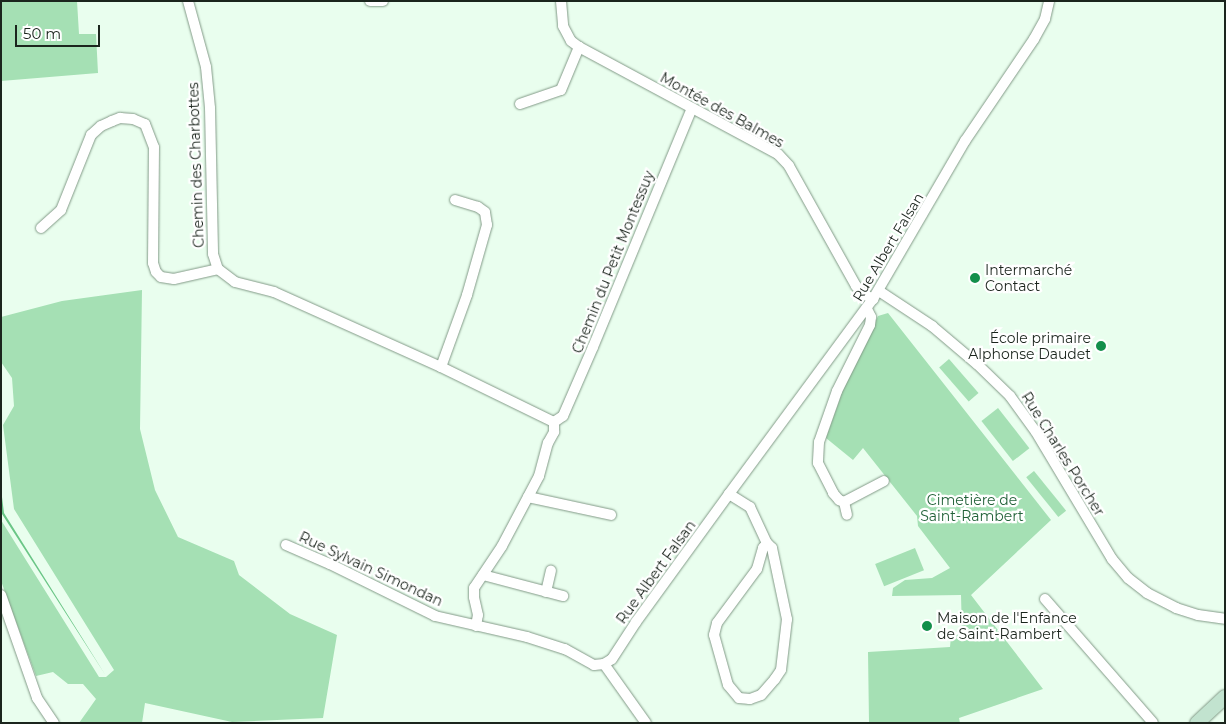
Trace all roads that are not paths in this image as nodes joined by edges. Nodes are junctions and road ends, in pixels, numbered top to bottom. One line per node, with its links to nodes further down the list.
1 (188, 1): 11 (street, Chemin des Charbottes)
2 (370, 1): 3 (street)
3 (383, 1)
4 (561, 1): 6 (street, Montée des Balmes)
5 (1049, 1): 12 (street, Rue Albert Falsan)
6 (579, 47): 7 (street); 8 (street, Montée des Balmes)
7 (520, 104)
8 (691, 110): 12 (street, Montée des Balmes); 15 (street, Chemin du Petit Montessuy)
9 (455, 200): 14 (street)
10 (41, 228): 11 (street)
11 (218, 269): 14 (street)
12 (876, 295): 13 (street, Rue Albert Falsan); 30 (street, Rue Charles Porcher)
13 (866, 310): 17 (street, Rue Albert Falsan); 19 (street)
14 (441, 366): 15 (street)
15 (554, 422): 18 (street)
16 (884, 481): 19 (street)
17 (729, 494): 22 (street); 32 (street, Rue Albert Falsan)
18 (528, 497): 21 (street); 25 (street)
19 (844, 502): 20 (street)
20 (847, 514)
21 (611, 516)
22 (767, 543): 22 (street)
23 (286, 545): 31 (street, Rue Sylvain Simondan)
24 (551, 571): 26 (street)
25 (483, 575): 26 (street); 31 (street)
26 (546, 592): 28 (street)
27 (1, 595): 34 (street)
28 (563, 596)
29 (1045, 599): 36 (street)
30 (1225, 619)
31 (476, 626): 32 (street, Rue Sylvain Simondan)
32 (604, 664): 35 (street)
33 (1225, 697): 37 (street)
34 (54, 723)
35 (646, 723)
36 (1154, 723)
37 (1197, 723)

